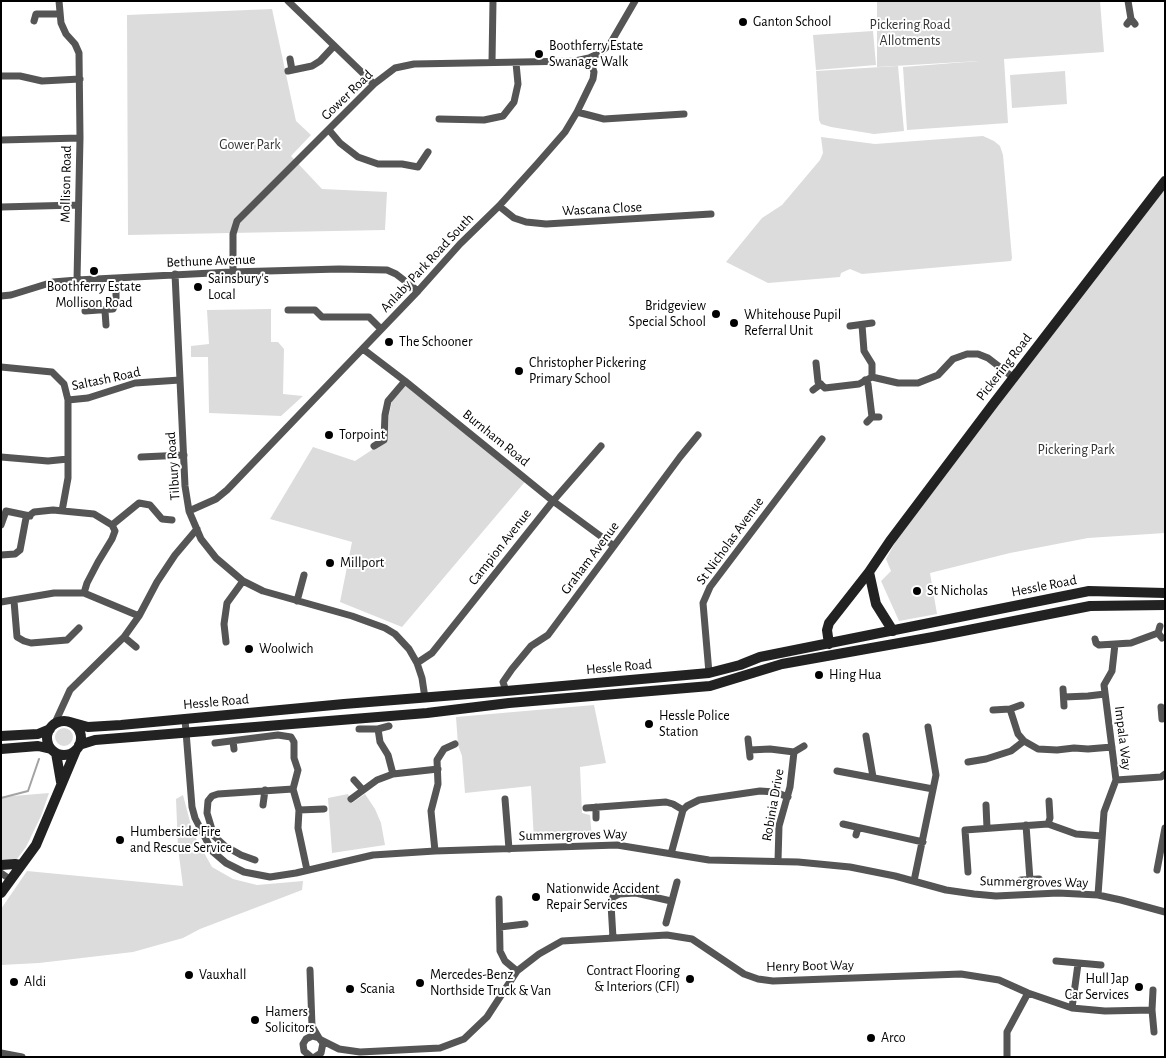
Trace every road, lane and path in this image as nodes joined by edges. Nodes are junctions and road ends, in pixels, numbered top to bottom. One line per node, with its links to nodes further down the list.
1 (59, 1): 6 (street)
2 (288, 1): 9 (street)
3 (493, 1): 12 (street)
4 (635, 1): 10 (street)
5 (1128, 1): 8 (street)
6 (59, 14): 7 (street); 15 (street)
7 (34, 21)
8 (1131, 22)
9 (334, 46): 11 (street); 16 (street)
10 (589, 58): 13 (street, Gower Road); 17 (street, Anlaby Park Road South)
11 (290, 59)
12 (492, 62): 13 (street, Gower Road); 16 (street, Gower Road)
13 (516, 63): 19 (street)
14 (1, 76): 15 (street)
15 (80, 79): 21 (street)
16 (374, 84): 20 (street, Gower Road)
17 (577, 112): 18 (street); 26 (street, Anlaby Park Road South)
18 (684, 114)
19 (439, 119)
20 (329, 130): 23 (street); 29 (street, Gower Road)
21 (80, 138): 22 (street, Mollison Road); 25 (street, Mollison Road)
22 (1, 140)
23 (428, 152)
24 (1165, 181): 46 (street, Pickering Road)
25 (78, 205): 27 (street); 32 (street, Mollison Road)
26 (499, 206): 28 (street, Wascana Close); 33 (street, Anlaby Park Road South)
27 (1, 207)
28 (711, 214)
29 (234, 272): 30 (street, Bethune Avenue); 33 (street, Bethune Avenue)
30 (175, 274): 31 (street, Bethune Avenue); 48 (street, Tilbury Road)
31 (116, 279): 32 (street, Bethune Avenue); 37 (street)
32 (77, 280): 34 (street, Bethune Avenue)
33 (418, 291): 42 (street, Anlaby Park Road South)
34 (1, 296)
35 (288, 310): 42 (street)
36 (85, 311): 37 (street)
37 (105, 311): 39 (street)
38 (872, 323): 40 (street)
39 (106, 325)
40 (862, 325): 41 (street); 47 (street)
41 (850, 326)
42 (381, 329): 43 (street, Anlaby Park Road South)
43 (363, 348): 49 (street, Burnham Road); 64 (street, Anlaby Park Road South)
44 (816, 362): 50 (street)
45 (1, 367): 52 (street, Saltash Road)
46 (1014, 378): 47 (street); 72 (street, Pickering Road)
47 (868, 379): 50 (street); 53 (street)
48 (180, 380): 52 (street, Saltash Road); 58 (street, Tilbury Road)
49 (405, 380): 56 (street); 62 (street, Burnham Road)
50 (821, 384): 51 (street)
51 (813, 390)
52 (68, 400): 61 (street, Saltash Road)
53 (873, 419)
54 (698, 435): 70 (street, Graham Avenue)
55 (822, 439): 92 (street, St Nicholas Avenue)
56 (374, 446)
57 (601, 446): 62 (street, Campion Avenue)
58 (184, 455): 60 (street); 64 (street, Tilbury Road)
59 (1, 457): 61 (street)
60 (141, 458)
61 (68, 460): 63 (street, Saltash Road)
62 (553, 501): 70 (street, Burnham Road); 91 (street, Campion Avenue)
63 (62, 511): 65 (street); 68 (street)
64 (189, 511): 69 (street, Tilbury Road)
65 (30, 516): 67 (street); 71 (street)
66 (172, 520): 68 (street)
67 (1, 525)
68 (112, 525): 75 (street)
69 (197, 529): 74 (street, Tilbury Road); 81 (street)
70 (614, 546): 93 (street, Graham Avenue)
71 (1, 555)
72 (869, 572): 83 (street); 88 (street, Pickering Road)
73 (304, 575): 78 (street)
74 (243, 581): 78 (street, Tilbury Road); 87 (street)
75 (84, 593): 77 (street); 81 (street)
76 (1165, 593): 83 (street, Hessle Road)
77 (14, 601): 79 (street); 82 (street)
78 (297, 601): 91 (street, Tilbury Road)
79 (1, 602)
80 (1165, 605): 110 (street, Hessle Road)
81 (139, 616): 85 (street)
82 (80, 628)
83 (894, 631): 88 (street, Hessle Road)
84 (1160, 632): 89 (street)
85 (124, 637): 90 (street); 96 (street)
86 (1095, 639): 89 (street)
87 (226, 642)
88 (829, 644): 92 (street, Hessle Road)
89 (1115, 644): 94 (street, Impala Way)
90 (136, 647)
91 (417, 663): 95 (street, Tilbury Road)
92 (709, 673): 93 (street, Hessle Road)
93 (506, 691): 95 (street, Hessle Road)
94 (1105, 694): 98 (street); 119 (street, Impala Way)
95 (425, 698): 102 (street, Hessle Road)
96 (63, 704): 104 (street); 106 (street)
97 (1021, 705): 100 (street)
98 (1064, 706)
99 (1160, 708): 103 (street)
100 (1010, 709): 101 (street); 114 (street)
101 (993, 710)
102 (184, 719): 104 (street, Hessle Road); 110 (street, Summergroves Way)
103 (1162, 719)
104 (69, 722): 106 (street); 118 (street)
105 (389, 726): 109 (street)
106 (52, 727): 111 (street); 121 (street)
107 (928, 727): 133 (street)
108 (359, 728): 109 (street)
109 (378, 729): 126 (street)
110 (186, 732): 118 (street, Hessle Road); 162 (street, Summergroves Way)
111 (1, 736)
112 (866, 736): 128 (street)
113 (748, 739): 122 (street, Robinia Drive)
114 (1024, 741): 119 (street); 123 (street)
115 (215, 743): 132 (street)
116 (455, 744): 124 (street)
117 (804, 746): 122 (street, Robinia Drive)
118 (77, 747): 121 (street); 131 (street)
119 (1112, 747): 130 (street, Impala Way)
120 (1, 749): 121 (street)
121 (54, 751): 131 (street)
122 (794, 752): 136 (street, Robinia Drive)
123 (968, 762)
124 (438, 769): 126 (street); 156 (street)
125 (837, 771): 128 (street)
126 (393, 774): 135 (street)
127 (1165, 774): 130 (street)
128 (873, 777): 133 (street)
129 (354, 780): 135 (street)
130 (1116, 780): 153 (street, Impala Way)
131 (61, 782): 161 (street)
132 (293, 789): 134 (street); 145 (street)
133 (933, 789): 154 (street)
134 (265, 790): 140 (street); 158 (street)
135 (364, 790): 137 (street)
136 (788, 797): 146 (street); 159 (street, Robinia Drive)
137 (351, 798)
138 (505, 799): 155 (street)
139 (1049, 801): 149 (street)
140 (263, 805)
141 (986, 805): 151 (street)
142 (596, 807): 143 (street); 146 (street); 147 (street)
143 (586, 808)
144 (324, 809): 145 (street)
145 (299, 810): 162 (street)
146 (683, 810): 157 (street)
147 (596, 818)
148 (843, 824): 154 (street)
149 (1048, 824): 150 (street); 153 (street)
150 (1026, 825): 151 (street); 168 (street)
151 (987, 828): 164 (street)
152 (1165, 828): 163 (street)
153 (1102, 836): 172 (street, Impala Way)
154 (923, 842): 169 (street)
155 (509, 849): 156 (street, Summergroves Way); 157 (street, Summergroves Way)
156 (434, 851): 162 (street, Summergroves Way)
157 (671, 854): 159 (street, Summergroves Way)
158 (255, 860)
159 (778, 861): 169 (street, Summergroves Way)
160 (1, 865): 161 (street)
161 (21, 865): 171 (street)
162 (307, 870)
163 (1157, 870)
164 (968, 872)
165 (1, 873): 171 (street)
166 (1039, 879): 168 (street)
167 (1020, 880): 168 (street)
168 (1030, 880)
169 (914, 881): 172 (street, Summergroves Way)
170 (677, 882): 174 (street)
171 (5, 885)
172 (1098, 896): 175 (street, Summergroves Way)
173 (499, 899): 178 (street)
174 (672, 901): 176 (street); 179 (street)
175 (1165, 912)
176 (666, 923)
177 (525, 924): 178 (street)
178 (500, 927): 184 (street)
179 (613, 938): 184 (street, Henry Boot Way); 186 (street, Henry Boot Way)
180 (1056, 961): 181 (street)
181 (1078, 964): 182 (street); 187 (street)
182 (1101, 965)
183 (310, 970): 189 (street)
184 (517, 972): 193 (street, Henry Boot Way)
185 (1153, 990): 188 (street)
186 (1028, 993): 187 (street, Henry Boot Way); 197 (street)
187 (1072, 1008): 188 (street, Henry Boot Way)
188 (1152, 1010): 190 (street)
189 (312, 1026): 191 (street); 192 (street)
190 (1154, 1032)
191 (306, 1039): 192 (street); 195 (street)
192 (320, 1039): 193 (street); 195 (street)
193 (338, 1049): 195 (street)
194 (1, 1053): 196 (street)
195 (314, 1056)
196 (22, 1057)
197 (1007, 1057)

